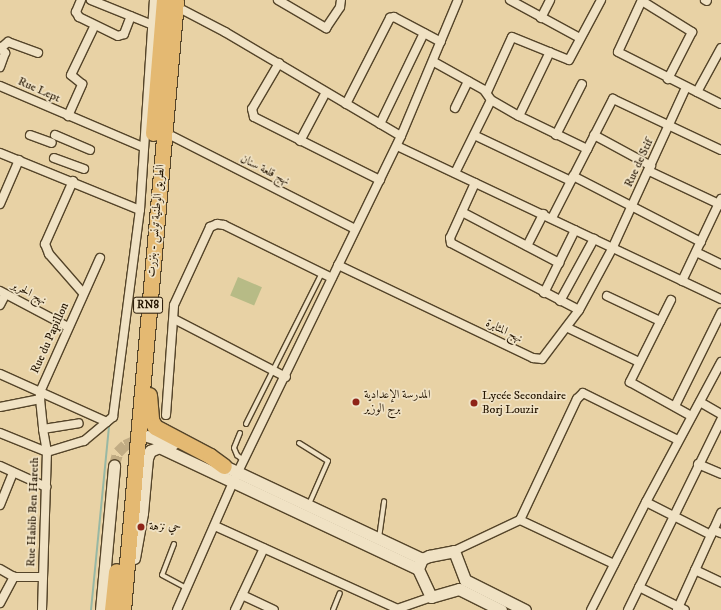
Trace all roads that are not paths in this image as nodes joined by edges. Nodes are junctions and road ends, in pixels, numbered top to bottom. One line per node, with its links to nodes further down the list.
1 (81, 0): 13 (street)
2 (91, 0): 13 (street)
3 (154, 0): 15 (street)
4 (164, 0): 169 (highway, الطريق الوطنية تونس - بنزرت / RN8)
5 (278, 0): 6 (street)
6 (341, 0)
7 (458, 0): 19 (street)
8 (510, 0): 14 (street)
9 (550, 0): 14 (street)
10 (599, 1): 18 (street)
11 (642, 1): 27 (street); 27 (street)
12 (180, 3): 25 (street); 42 (highway, الطريق الوطنية تونس - بنزرت / RN8)
13 (131, 16): 15 (street)
14 (541, 18): 18 (street)
15 (153, 25): 51 (street)
16 (94, 29): 38 (street)
17 (424, 33): 19 (street); 35 (street); 40 (street)
18 (580, 38): 22 (street)
19 (441, 42): 24 (street)
20 (1, 47): 23 (street); 26 (street)
21 (721, 48): 33 (street)
22 (550, 52): 34 (street); 39 (street)
23 (38, 53)
24 (434, 62): 28 (street); 48 (street)
25 (279, 63): 32 (street); 49 (street)
26 (0, 68)
27 (668, 79): 31 (street)
28 (468, 81): 34 (street); 37 (street)
29 (582, 84): 46 (street)
30 (0, 86): 38 (street, Rue Lept)
31 (686, 88): 33 (street); 41 (street, Rue de Stif)
32 (326, 92): 35 (street); 49 (street)
33 (697, 92): 36 (street)
34 (489, 96): 39 (street); 45 (street)
35 (346, 104): 40 (street)
36 (721, 104)
37 (455, 108)
38 (68, 116): 51 (street, Rue Lept)
39 (519, 116): 46 (street)
40 (380, 124): 48 (street)
41 (669, 125): 47 (street); 55 (street); 59 (street, Rue de Stif)
42 (164, 132): 73 (street, نهج قلعة سنان); 90 (highway, الطريق الوطنية تونس - بنزرت / RN8)
43 (30, 135): 50 (street)
44 (55, 135): 54 (street)
45 (474, 135): 61 (street); 62 (street)
46 (556, 135): 53 (street)
47 (594, 135): 53 (street); 59 (street)
48 (401, 136): 52 (street)
49 (300, 142): 63 (street)
50 (52, 143)
51 (142, 146): 69 (street)
52 (397, 146): 61 (street); 63 (street)
53 (587, 149): 62 (street)
54 (90, 150)
55 (721, 150)
56 (0, 153): 58 (street)
57 (54, 158): 60 (street)
58 (19, 160): 64 (street); 67 (street)
59 (650, 168): 66 (street); 68 (street, Rue de Stif)
60 (84, 169)
61 (455, 173): 65 (street)
62 (572, 178): 68 (street); 72 (street)
63 (380, 180): 73 (street)
64 (73, 181): 69 (street); 88 (street)
65 (475, 183): 70 (street); 71 (street)
66 (720, 203): 76 (street)
67 (0, 204)
68 (631, 207): 76 (street); 78 (street, Rue de Stif)
69 (140, 210): 118 (street)
70 (462, 212): 77 (street); 89 (street)
71 (543, 214): 72 (street); 77 (street)
72 (552, 218): 74 (street)
73 (355, 229): 83 (street)
74 (575, 230): 75 (street); 81 (street)
75 (594, 239): 78 (street); 94 (street)
76 (701, 242): 79 (street)
77 (526, 246): 81 (street)
78 (612, 248): 86 (street); 96 (street, نهج المثابرة)
79 (696, 252): 82 (street); 86 (street)
80 (100, 258): 88 (street, Rue du Papillon)
81 (559, 263): 89 (street)
82 (721, 264)
83 (338, 265): 85 (street); 101 (street, نهج المثابرة)
84 (322, 273): 85 (street); 98 (street); 102 (lane)
85 (332, 278): 104 (street)
86 (682, 281): 92 (street)
87 (3, 293): 95 (street); 100 (street, نهج الحرير)
88 (83, 293): 100 (street, Rue du Papillon)
89 (544, 293): 94 (street)
90 (149, 294): 103 (highway, RN8); 170 (highway, الطريق الوطنية تونس - بنزرت / RN8)
91 (607, 296): 99 (street)
92 (721, 299)
93 (671, 300): 99 (street)
94 (560, 301): 96 (street)
95 (0, 305)
96 (579, 310): 101 (street, نهج المثابرة)
97 (721, 313): 113 (street)
98 (174, 319): 107 (street); 115 (street)
99 (660, 322): 105 (street)
100 (68, 327): 110 (street, Rue du Papillon)
101 (568, 328): 105 (street)
102 (283, 353): 104 (lane); 107 (lane)
103 (148, 359): 133 (highway, RN8); 154 (highway, RN8)
104 (294, 359): 109 (street)
105 (639, 362): 113 (street)
106 (721, 363): 111 (street)
107 (274, 371): 109 (street); 120 (lane)
108 (0, 374): 110 (street)
109 (286, 377): 128 (street)
110 (40, 396): 112 (street); 118 (street); 121 (street)
111 (700, 402): 114 (street); 116 (street)
112 (0, 406)
113 (674, 406): 116 (street)
114 (721, 414)
115 (166, 415)
116 (691, 416): 125 (street)
117 (721, 420): 129 (street)
118 (108, 422): 127 (street, Rue Habib Ben Hareth)
119 (79, 423): 121 (street)
120 (246, 424)
121 (43, 429): 127 (street)
122 (0, 433): 127 (street)
123 (240, 433): 128 (lane)
124 (147, 436): 133 (street)
125 (678, 440): 137 (street); 142 (street)
126 (299, 443): 139 (lane)
127 (47, 452): 135 (street, Rue Habib Ben Hareth)
128 (244, 460): 133 (street)
129 (698, 464): 134 (street); 141 (street)
130 (0, 466): 132 (street)
131 (114, 466): 168 (street)
132 (13, 472): 135 (street); 138 (street)
133 (232, 473): 139 (street); 143 (street); 150 (street); 154 (street)
134 (721, 474)
135 (46, 487): 156 (street, Rue Habib Ben Hareth)
136 (384, 501): 146 (lane)
137 (646, 502): 141 (street); 151 (street)
138 (0, 505)
139 (308, 505): 146 (street)
140 (721, 513): 144 (street)
141 (672, 515): 144 (street); 159 (street)
142 (520, 520): 149 (street); 151 (street)
143 (215, 526): 148 (street); 160 (street)
144 (712, 532): 145 (street); 153 (street)
145 (721, 534)
146 (379, 539): 150 (street)
147 (174, 544): 160 (lane)
148 (264, 548): 162 (street); 165 (street)
149 (454, 551): 150 (street); 158 (street)
150 (420, 564): 163 (street)
151 (614, 564): 178 (street)
152 (0, 569): 155 (street)
153 (695, 570): 157 (street); 166 (street)
154 (131, 571): 171 (street)
155 (14, 577): 156 (street); 164 (street)
156 (43, 577): 167 (street, Rue Habib Ben Hareth)
157 (721, 582)
158 (462, 584): 163 (street); 176 (street); 177 (street)
159 (639, 586): 166 (street); 179 (street)
160 (187, 588): 172 (street)
161 (340, 593): 175 (lane)
162 (242, 595): 173 (street); 174 (street)
163 (431, 597): 165 (street)
164 (0, 603)
165 (396, 609)
166 (680, 609)
167 (42, 610)
168 (101, 610)
169 (112, 610)
170 (123, 610)
171 (128, 610)
172 (177, 610)
173 (235, 610)
174 (274, 610)
175 (333, 610)
176 (501, 610)
177 (525, 610)
178 (591, 610)
179 (628, 610)

